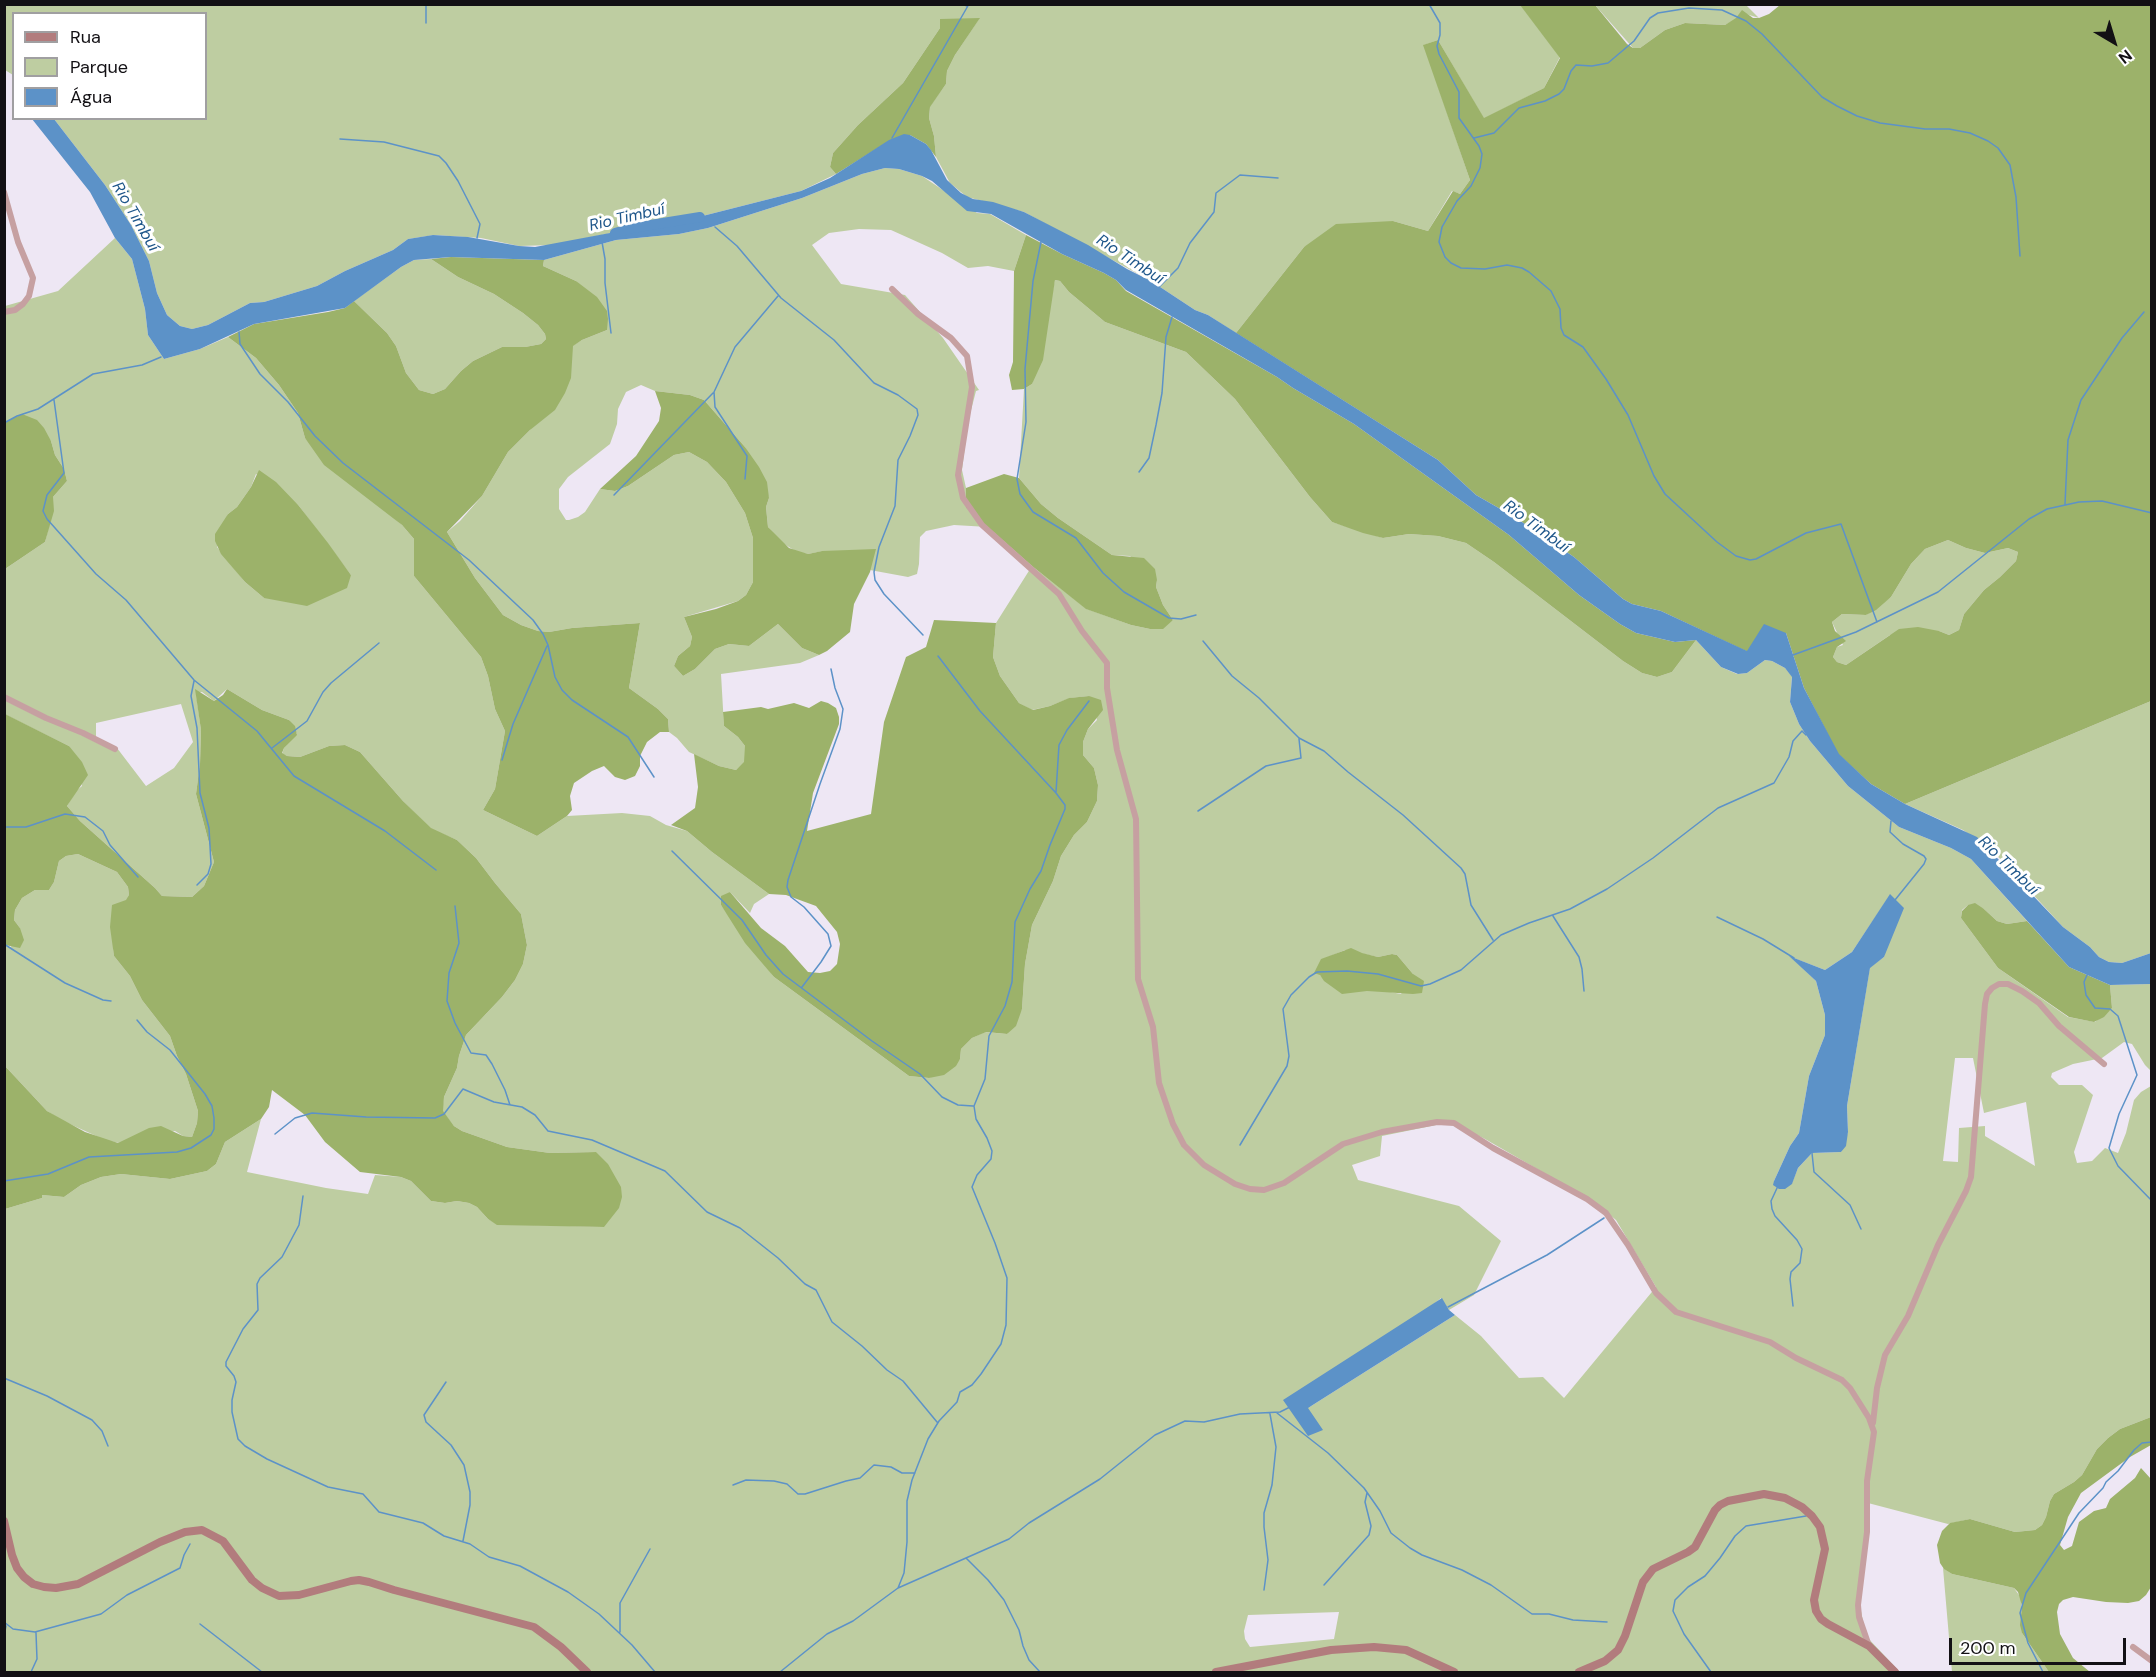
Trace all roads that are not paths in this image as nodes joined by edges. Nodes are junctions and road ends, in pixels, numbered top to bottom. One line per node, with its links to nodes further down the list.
1 (4, 192): 3 (street)
2 (892, 288): 7 (street)
3 (4, 312)
4 (4, 697): 5 (street)
5 (115, 749)
6 (2104, 1064): 7 (street)
7 (1873, 1425): 9 (street)
8 (4, 1521): 12 (street)
9 (1869, 1646): 15 (street); 16 (street)
10 (2133, 1647): 11 (street)
11 (2151, 1661)
12 (586, 1672)
13 (1216, 1672): 14 (street)
14 (1454, 1672)
15 (1579, 1672)
16 (1895, 1672)

